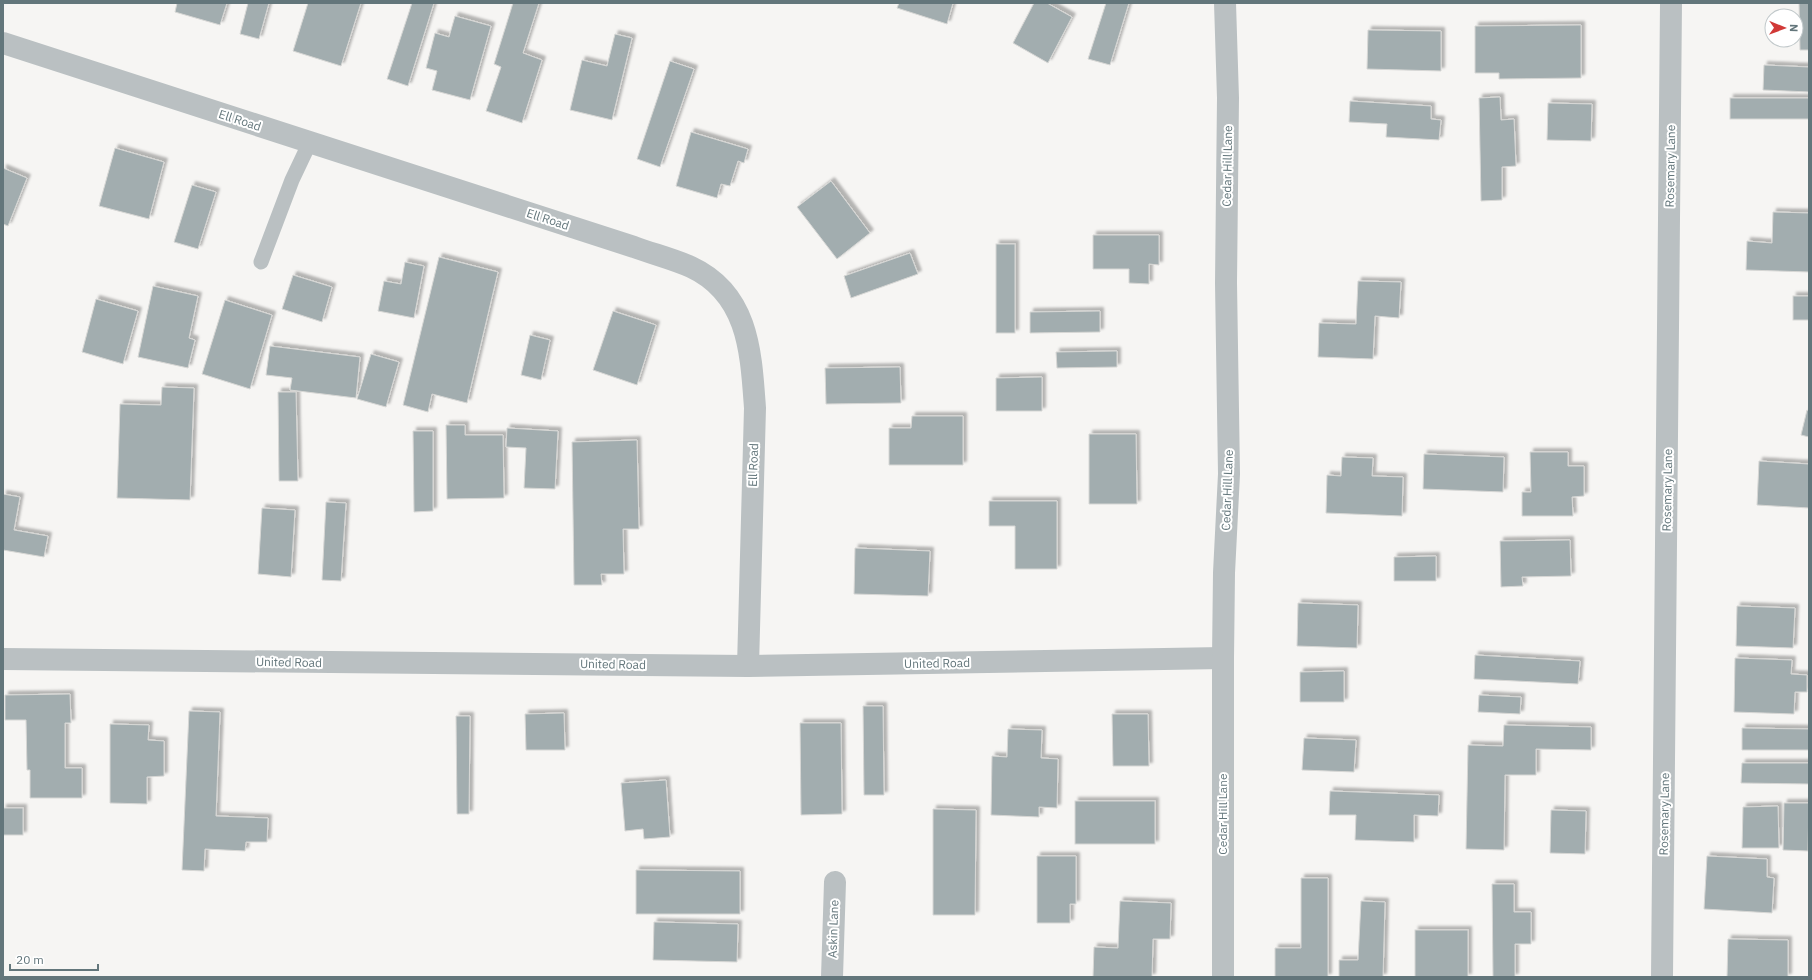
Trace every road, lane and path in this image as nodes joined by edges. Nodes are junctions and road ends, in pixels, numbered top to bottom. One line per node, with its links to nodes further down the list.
1 (1225, 3): 6 (street, Cedar Hill Lane)
2 (1671, 3): 12 (street, Rosemary Lane)
3 (3, 43): 4 (street, Ell Road)
4 (310, 142): 5 (lane); 8 (street, Ell Road)
5 (261, 262)
6 (1223, 658): 8 (street, United Road); 11 (street, Cedar Hill Lane)
7 (3, 659): 8 (street, United Road)
8 (748, 666)
9 (835, 882): 10 (street, Askin Lane)
10 (832, 977)
11 (1223, 977)
12 (1662, 977)

